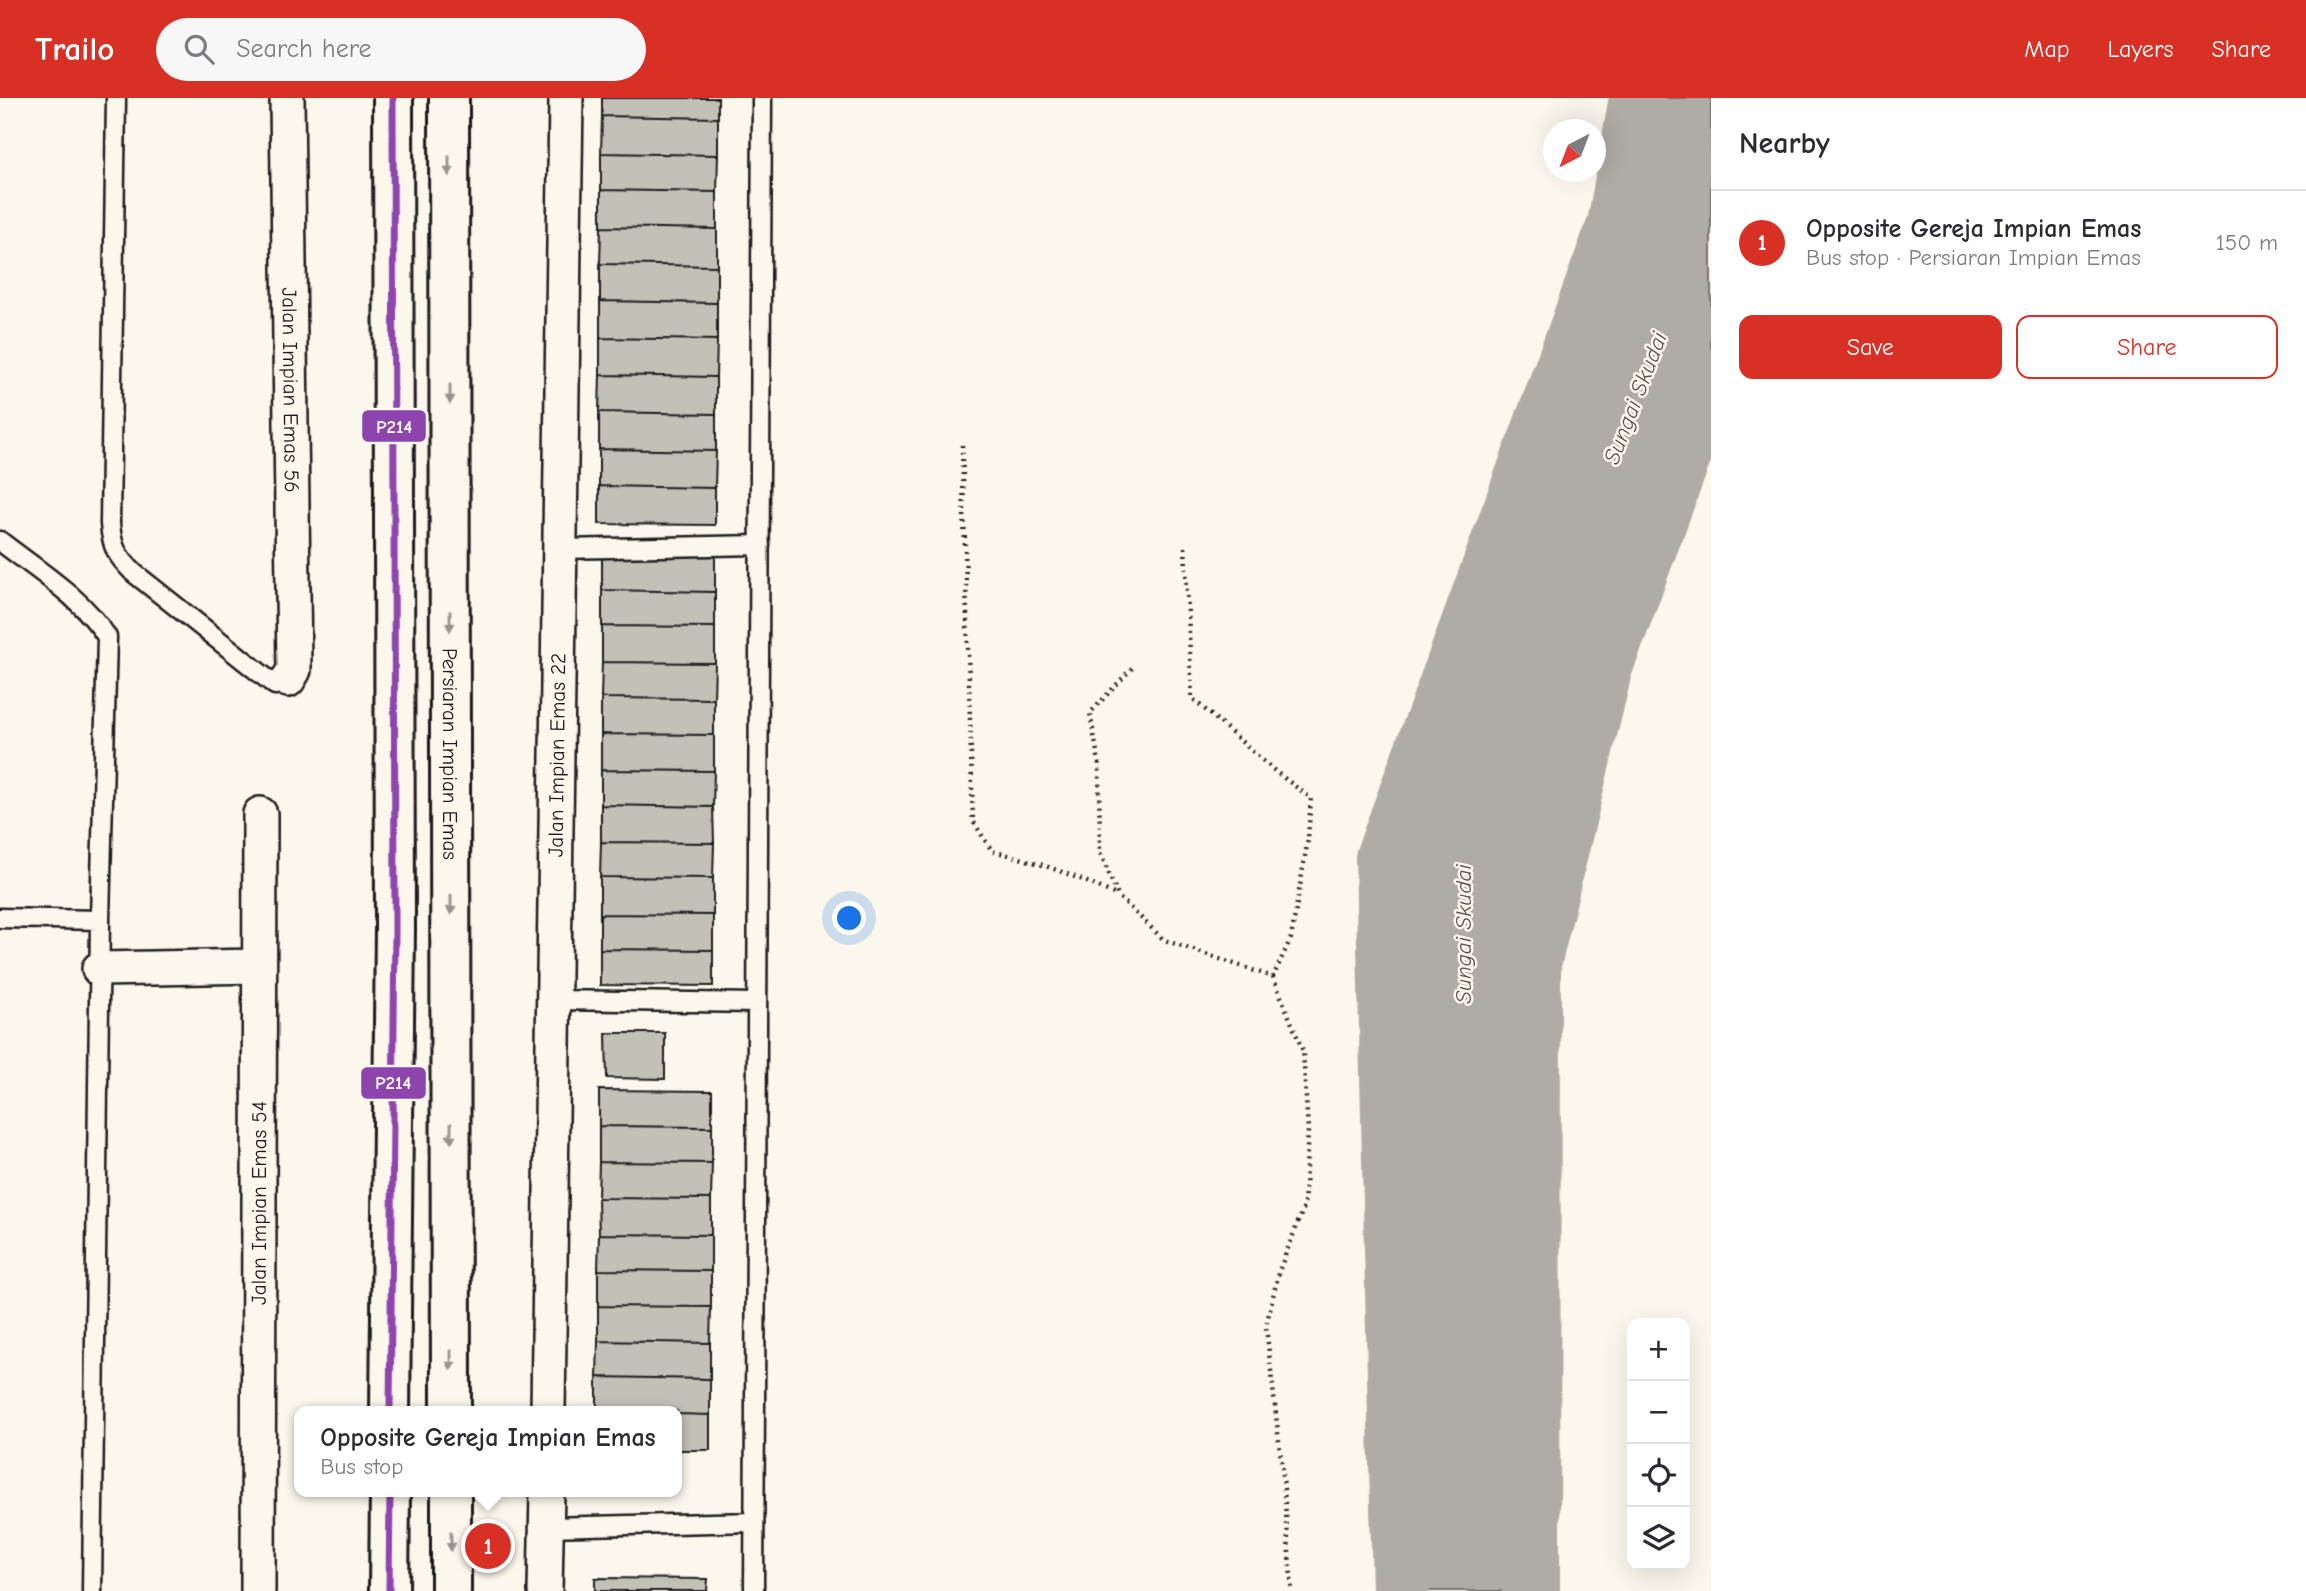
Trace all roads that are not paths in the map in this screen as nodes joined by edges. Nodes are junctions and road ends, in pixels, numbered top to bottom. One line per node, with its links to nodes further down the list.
1 (116, 98): 10 (lane)
2 (287, 98): 10 (street, Jalan Impian Emas 56)
3 (393, 98): 18 (main road)
4 (449, 98): 19 (main road, Persiaran Impian Emas, one-way to 19)
5 (566, 98): 9 (street, Jalan Impian Emas 22)
6 (762, 98): 8 (lane)
7 (0, 541): 13 (lane)
8 (760, 545): 9 (lane); 17 (lane)
9 (560, 549): 16 (street, Jalan Impian Emas 22)
10 (288, 680)
11 (260, 814): 14 (street, Jalan Impian Emas 54)
12 (0, 918): 13 (lane)
13 (100, 920): 15 (lane)
14 (259, 966): 15 (street); 27 (street, Jalan Impian Emas 54)
15 (99, 968): 26 (lane)
16 (554, 1000): 17 (lane); 20 (street, Jalan Impian Emas 22)
17 (757, 1003): 24 (lane)
18 (390, 1406)
19 (451, 1406)
20 (548, 1406)
21 (390, 1497): 28 (main road)
22 (451, 1497): 29 (main road, one-way to 29)
23 (547, 1497): 25 (street)
24 (754, 1522): 25 (lane); 31 (lane)
25 (546, 1527): 30 (street)
26 (92, 1591)
27 (258, 1591)
28 (389, 1591)
29 (451, 1591)
30 (545, 1591)
31 (754, 1591)

